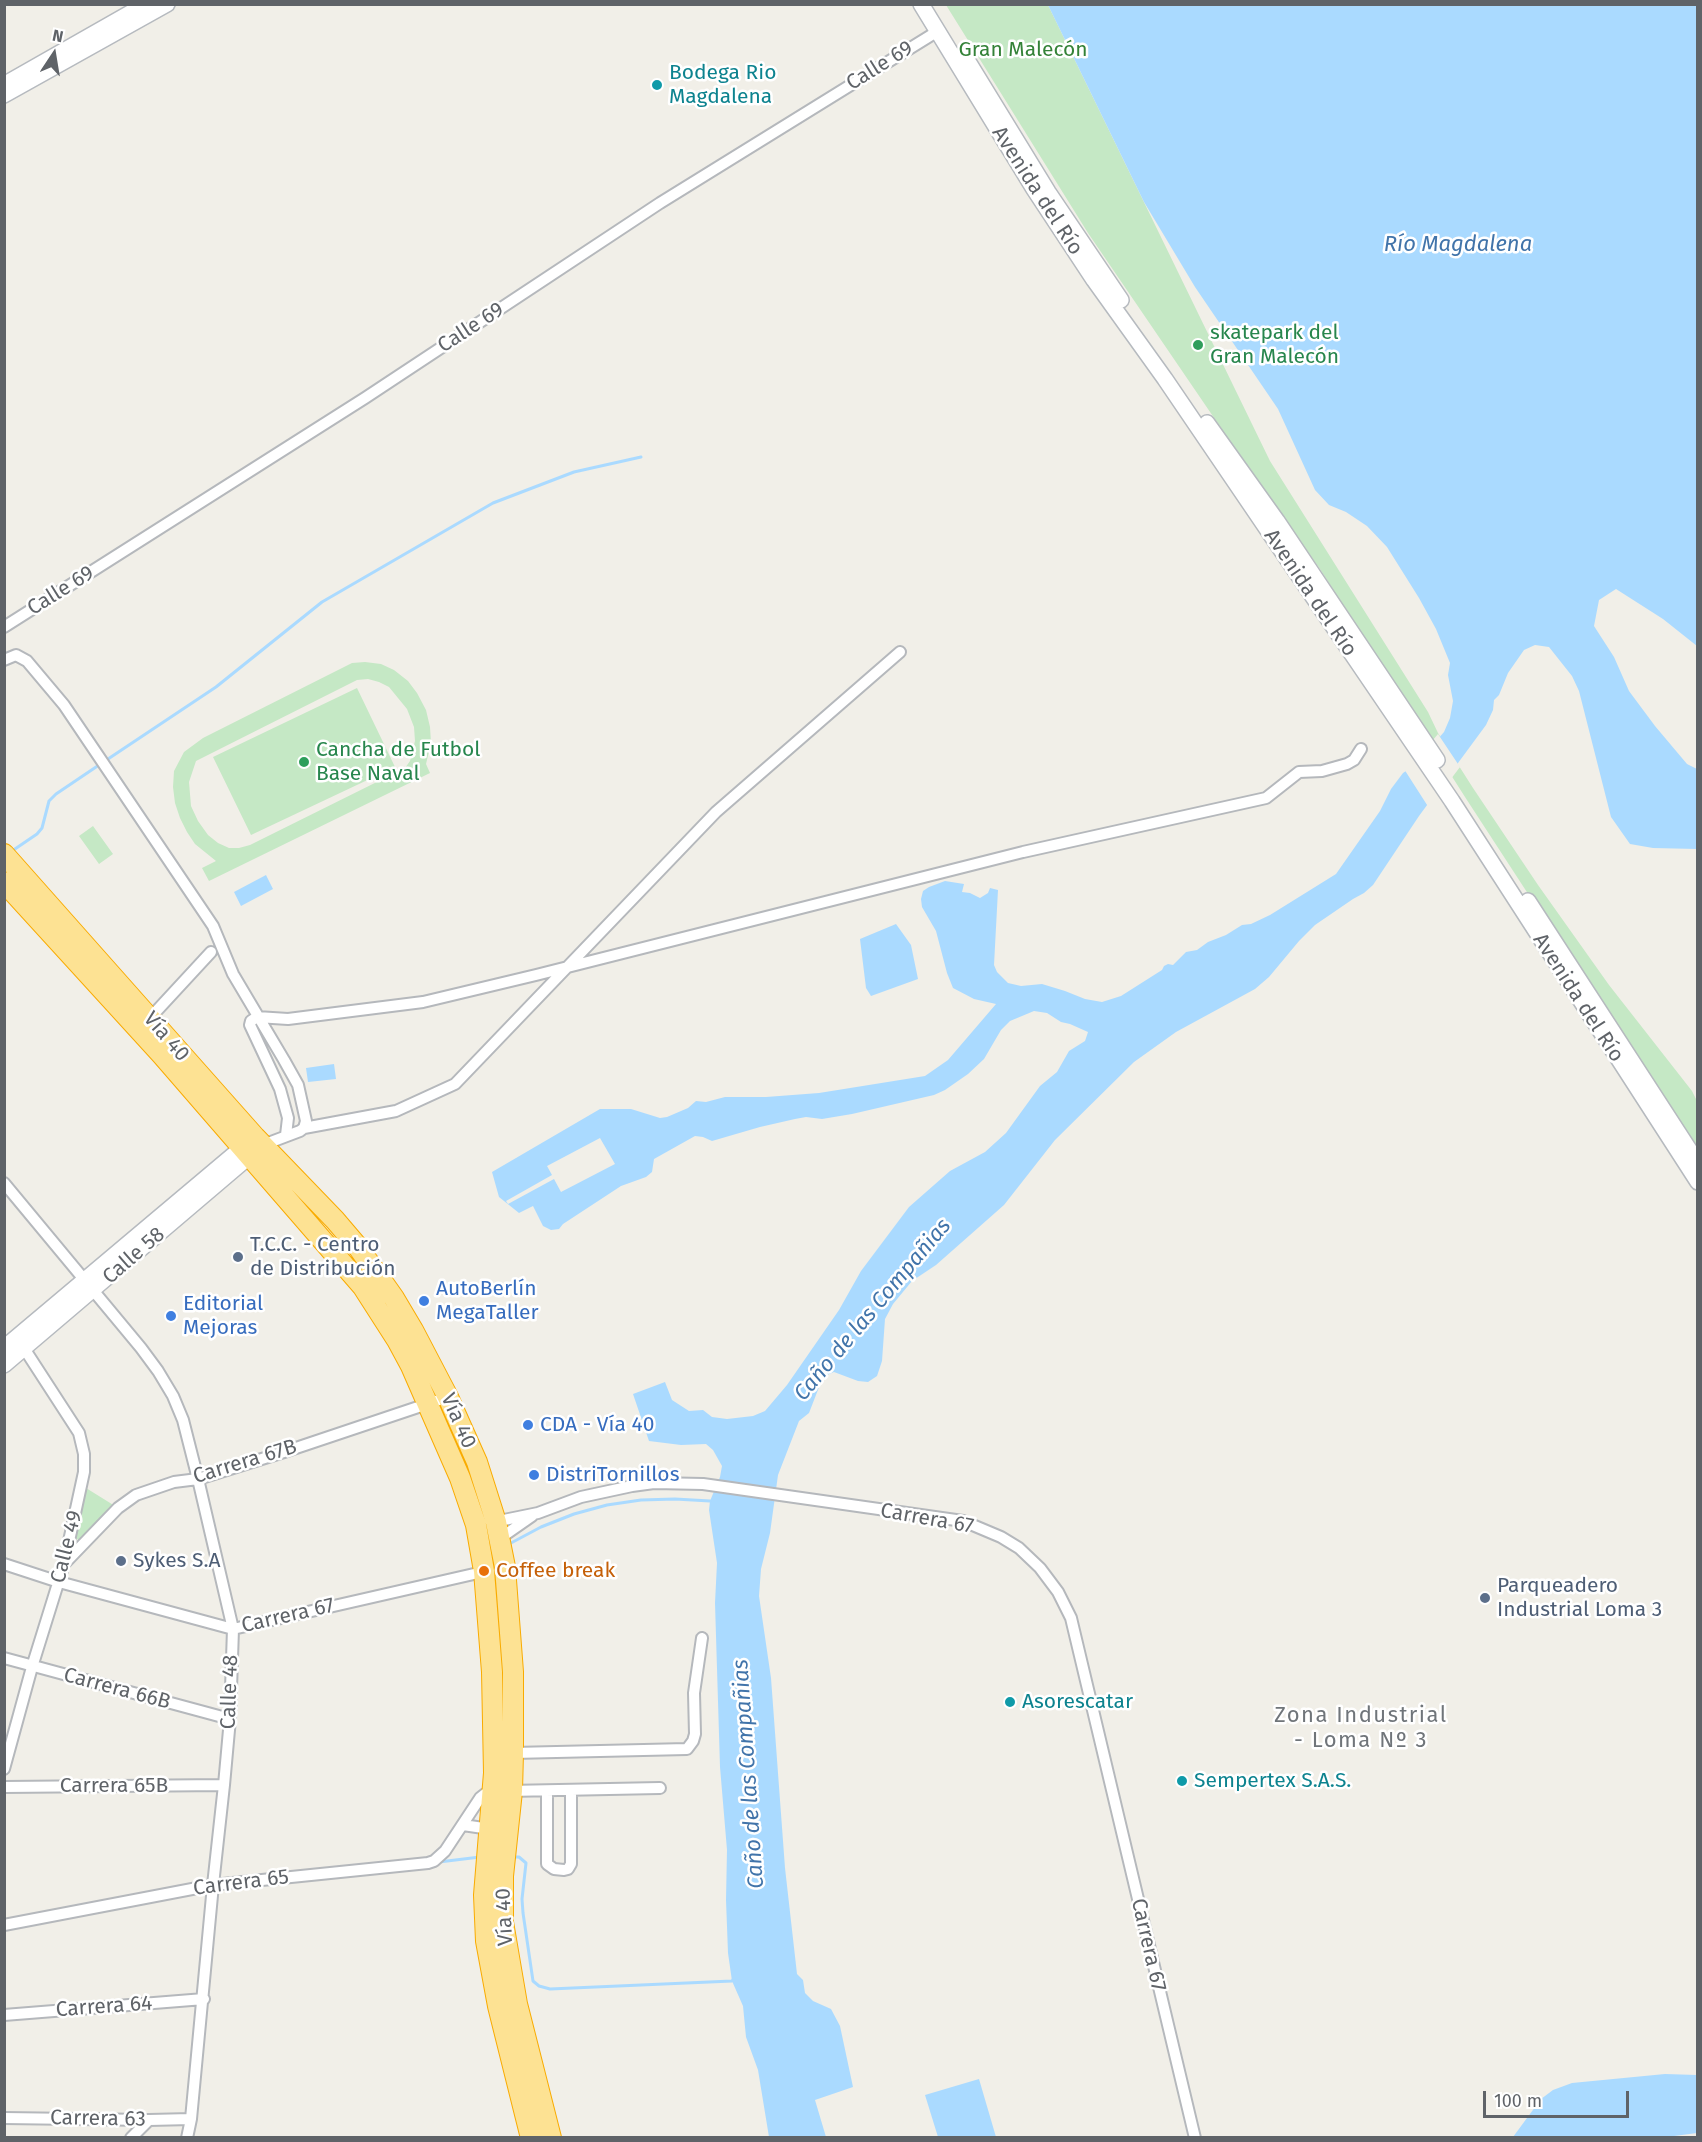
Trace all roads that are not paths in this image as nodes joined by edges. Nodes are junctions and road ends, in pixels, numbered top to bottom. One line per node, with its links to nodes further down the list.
1 (146, 4): 6 (main road)
2 (167, 4): 7 (main road)
3 (921, 4): 5 (main road, Avenida del Río)
4 (932, 4): 11 (main road, Avenida del Río)
5 (938, 31): 8 (street, Calle 69); 11 (main road, Avenida del Río)
6 (4, 84)
7 (4, 95)
8 (4, 627)
9 (900, 652): 17 (street)
10 (4, 660): 18 (street)
11 (1420, 744): 13 (main road, Avenida del Río)
12 (1361, 749): 17 (street)
13 (1456, 799): 23 (main road, Avenida del Río); 24 (main road, Avenida del Río)
14 (7, 861): 19 (highway, Vía 40)
15 (4, 882): 22 (highway, Vía 40)
16 (211, 952): 19 (street)
17 (567, 968): 18 (street); 20 (street)
18 (257, 1017): 20 (street); 21 (street)
19 (150, 1018): 22 (highway, Vía 40)
20 (304, 1128): 21 (street)
21 (286, 1135): 22 (street)
22 (253, 1147): 26 (main road, Calle 58); 30 (highway, Vía 40); 31 (highway, Vía 40)
23 (1698, 1163)
24 (1698, 1182)
25 (4, 1183): 26 (street, Calle 48)
26 (90, 1285): 27 (main road, Calle 58); 32 (street, Calle 48)
27 (21, 1343): 28 (main road, Calle 58); 29 (main road, Calle 58); 37 (street, Calle 49)
28 (4, 1348)
29 (4, 1365)
30 (448, 1397): 31 (street, Carrera 67B); 35 (highway, Vía 40)
31 (428, 1404): 32 (street, Carrera 67B); 34 (highway, Vía 40)
32 (198, 1479): 37 (street, Carrera 67B); 41 (street, Calle 48)
33 (537, 1513): 35 (street, Carrera 67); 35 (street, Carrera 67); 69 (street, Carrera 67)
34 (476, 1525): 35 (street, Carrera 67); 39 (highway, Vía 40)
35 (497, 1530): 38 (highway, Vía 40)
36 (4, 1564): 40 (street, Carrera 67)
37 (64, 1564): 40 (street, Calle 49)
38 (505, 1567): 39 (street, Carrera 67); 47 (highway, Vía 40)
39 (484, 1571): 41 (street, Carrera 67); 53 (highway, Vía 40)
40 (58, 1582): 41 (street, Carrera 67); 44 (street, Calle 49)
41 (233, 1629): 45 (street, Calle 48)
42 (702, 1638): 47 (street)
43 (4, 1658): 44 (street, Carrera 66B)
44 (32, 1667): 45 (street, Carrera 66B); 46 (street, Calle 49)
45 (230, 1719): 49 (street, Calle 48)
46 (8, 1744): 48 (street, Calle 49)
47 (513, 1753): 53 (highway, Vía 40)
48 (4, 1769)
49 (224, 1785): 50 (street, Carrera 65B); 57 (street, Calle 48)
50 (4, 1787)
51 (660, 1788): 52 (street)
52 (571, 1790): 54 (street); 54 (street)
53 (502, 1791): 54 (street); 55 (street, Carrera 65); 56 (highway, Vía 40)
54 (547, 1791)
55 (463, 1825): 56 (street); 57 (street, Carrera 65)
56 (495, 1831): 60 (highway, Vía 40)
57 (213, 1885): 58 (street, Carrera 65); 59 (street, Calle 48)
58 (4, 1925)
59 (204, 1999): 61 (street, Carrera 64); 63 (street, Calle 48)
60 (508, 2005): 65 (highway, Vía 40); 68 (highway, Vía 40)
61 (4, 2014)
62 (4, 2118): 64 (street, Carrera 63)
63 (191, 2119): 64 (street, Carrera 63); 67 (street, Calle 48)
64 (149, 2120): 66 (street)
65 (530, 2136)
66 (131, 2138)
67 (187, 2138)
68 (551, 2138)
69 (1195, 2138)

